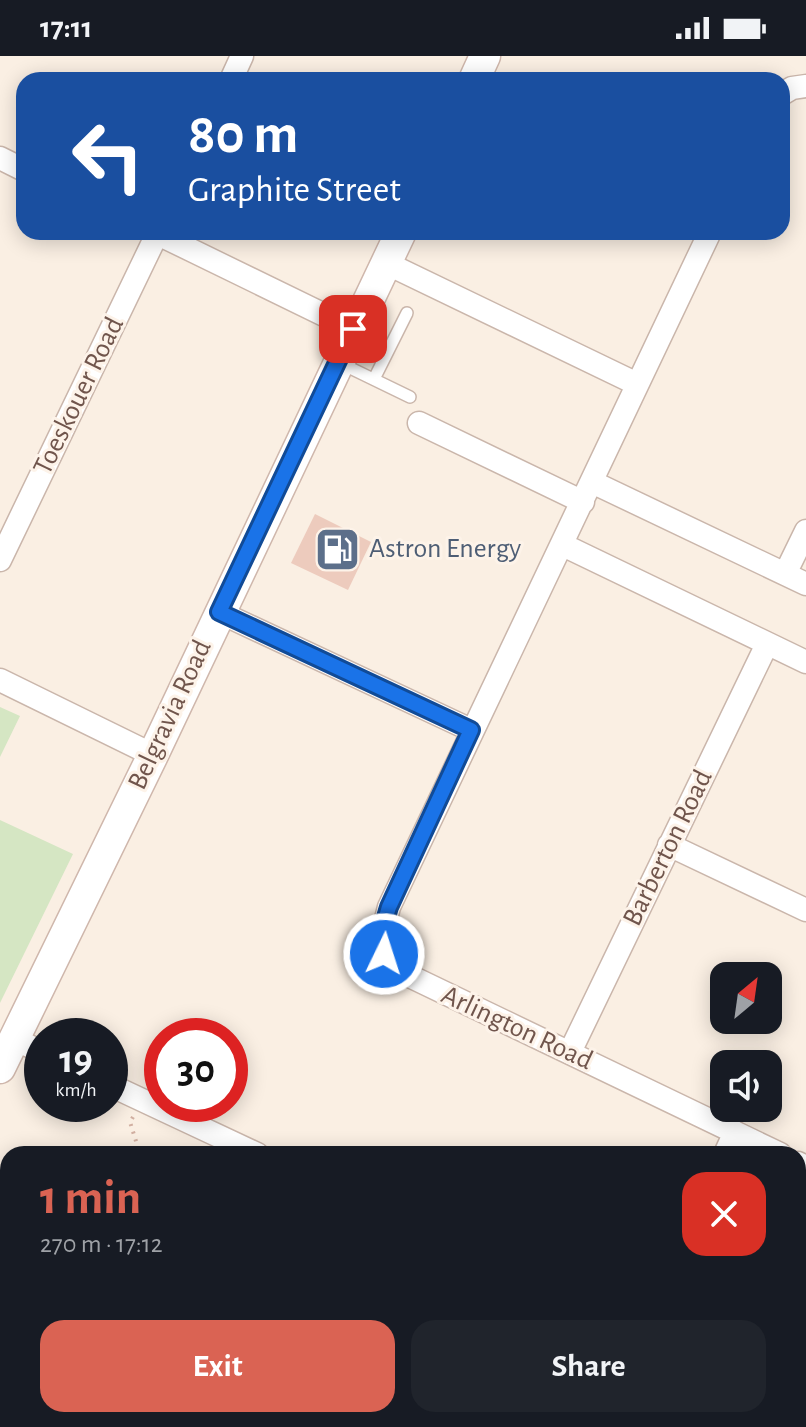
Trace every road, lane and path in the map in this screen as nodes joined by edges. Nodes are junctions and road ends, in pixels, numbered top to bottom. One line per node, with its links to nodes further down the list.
1 (153, 240): 16 (street, Toeskouer Road)
2 (170, 240): 7 (street)
3 (397, 240): 5 (street, Belgravia Road)
4 (706, 240): 10 (street, Arlington Road)
5 (386, 263): 7 (street, Belgravia Road); 10 (street)
6 (407, 313): 9 (lane)
7 (353, 329): 8 (street, Belgravia Road)
8 (338, 362): 9 (lane); 19 (street, Belgravia Road)
9 (374, 379): 11 (lane)
10 (637, 384): 13 (street, Arlington Road)
11 (410, 397)
12 (419, 423): 13 (street)
13 (588, 492): 15 (street, Arlington Road); 17 (street)
14 (806, 531): 17 (street)
15 (563, 545): 20 (street); 23 (street, Arlington Road)
16 (0, 560)
17 (785, 574): 18 (street)
18 (806, 584)
19 (219, 612): 23 (street); 24 (street, Belgravia Road)
20 (767, 644): 21 (street); 25 (street, Barberton Road)
21 (806, 662)
22 (0, 680): 24 (street)
23 (471, 730): 29 (street, Arlington Road)
24 (153, 755): 27 (street, Belgravia Road)
25 (669, 845): 26 (street); 29 (street, Barberton Road)
26 (806, 910)
27 (14, 1039): 28 (street); 30 (street, Belgravia Road)
28 (24, 1044)
29 (570, 1052): 33 (street, Arlington Road)
30 (0, 1068)
31 (128, 1093): 35 (street)
32 (136, 1112): 34 (path)
33 (735, 1132): 36 (street); 37 (street, Arlington Road)
34 (138, 1146)
35 (240, 1146)
36 (729, 1146)
37 (764, 1146)

